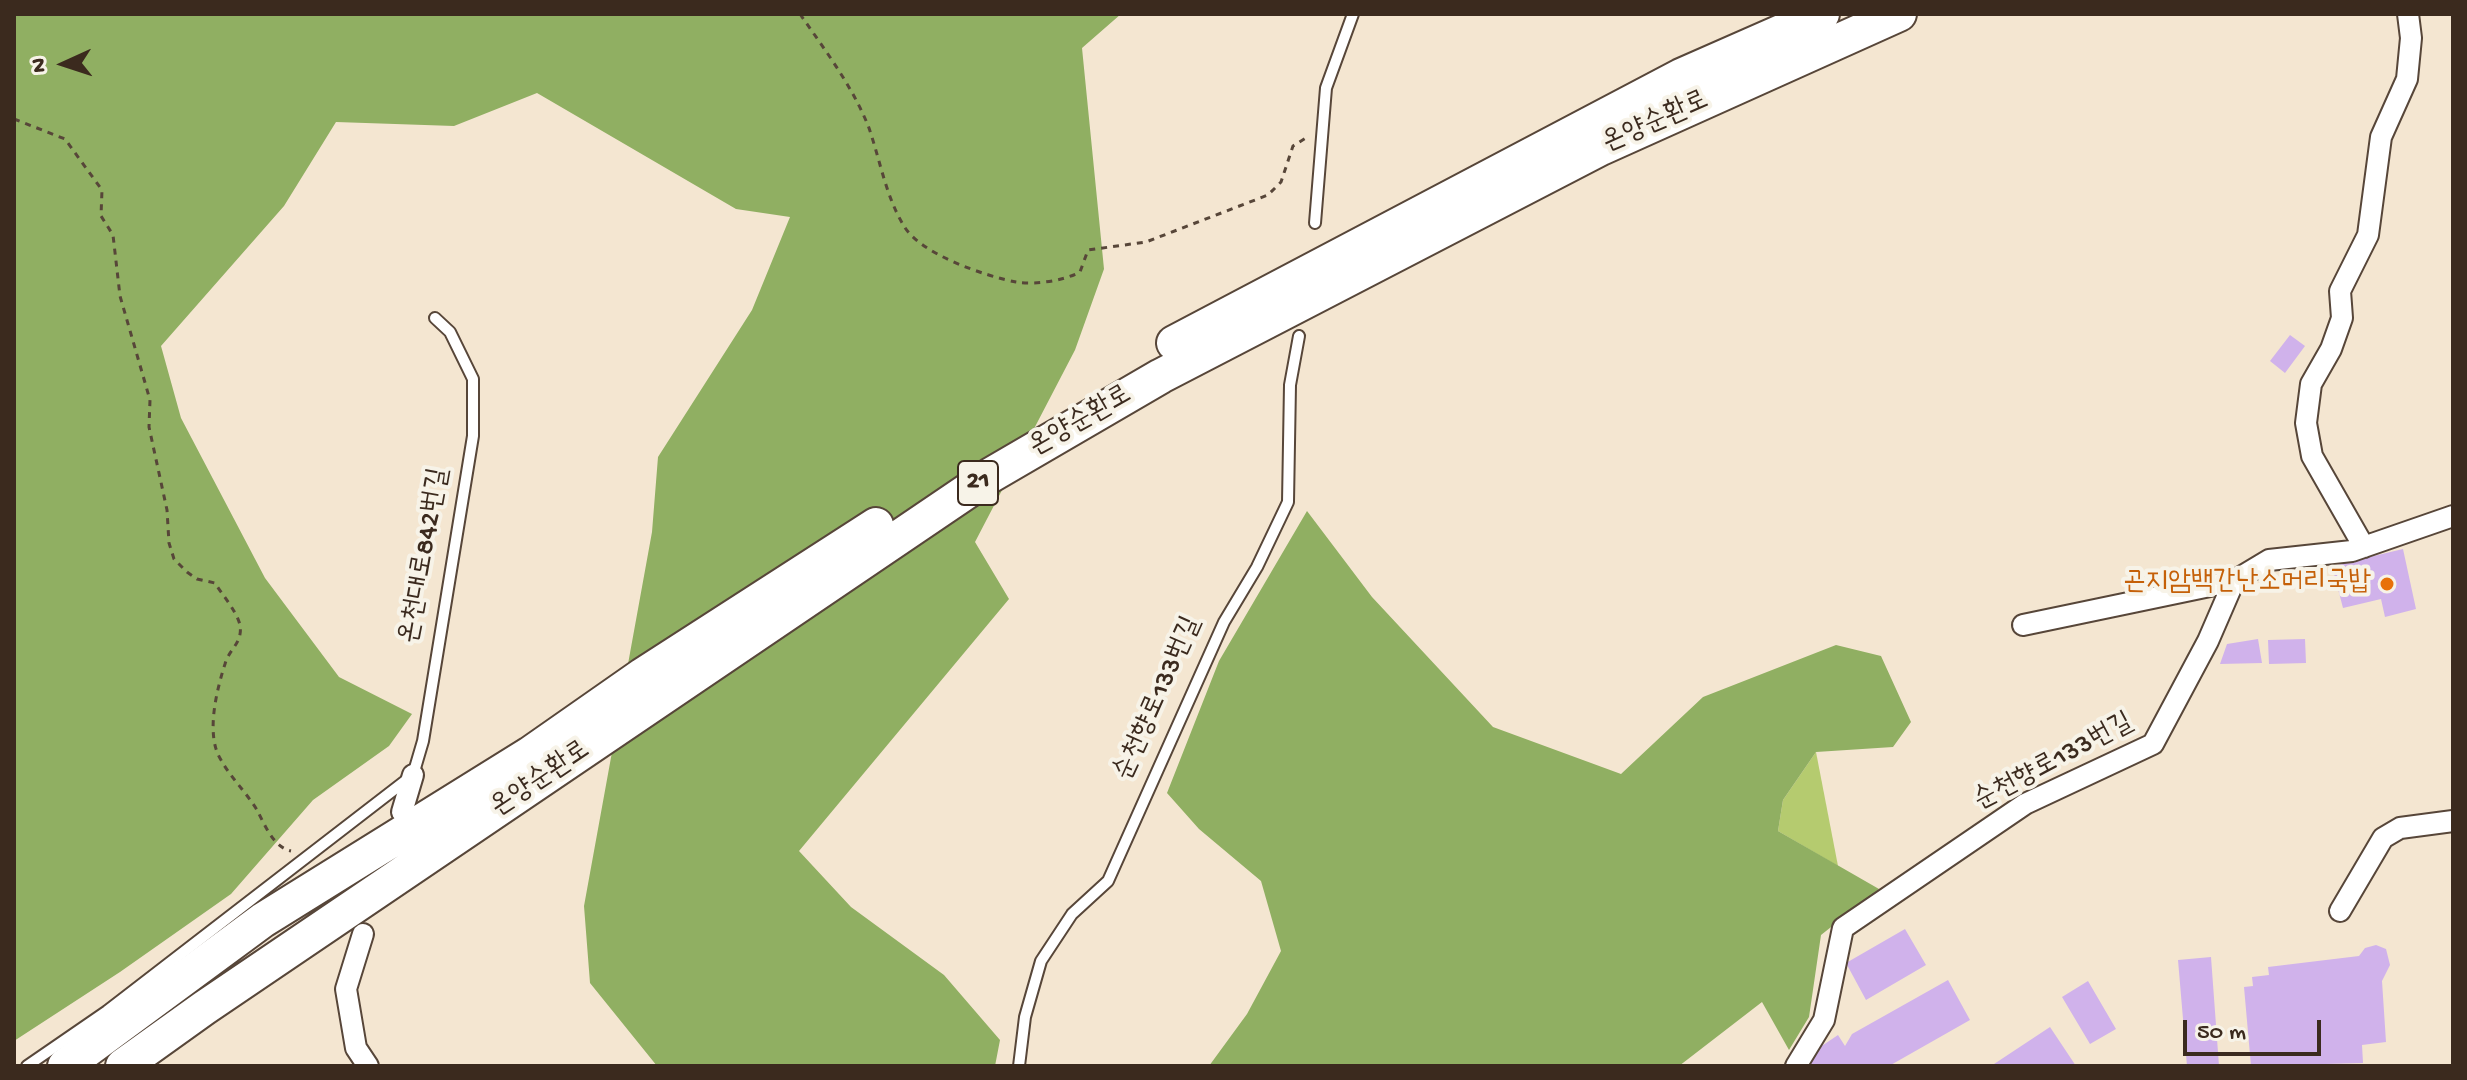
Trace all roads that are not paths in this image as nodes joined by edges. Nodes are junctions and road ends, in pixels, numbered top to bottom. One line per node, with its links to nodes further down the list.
1 (1353, 14): 5 (lane)
2 (1822, 14): 18 (highway, 온양순환로 / 21)
3 (1899, 14): 19 (highway, 온양순환로 / 21)
4 (2408, 14): 9 (street)
5 (1315, 223)
6 (435, 318): 12 (lane, 온천대로842번길)
7 (1299, 336): 21 (lane, 순천향로133번길)
8 (2453, 516): 9 (street)
9 (2364, 547): 10 (street)
10 (2234, 581): 11 (street); 22 (street, 순천향로133번길)
11 (2023, 625)
12 (413, 775): 13 (street, 온천대로842번길); 17 (lane)
13 (402, 812)
14 (2453, 821): 15 (street)
15 (2340, 911)
16 (363, 934): 20 (street)
17 (27, 1066)
18 (65, 1066)
19 (123, 1066)
20 (368, 1066)
21 (1019, 1066)
22 (1796, 1066)

